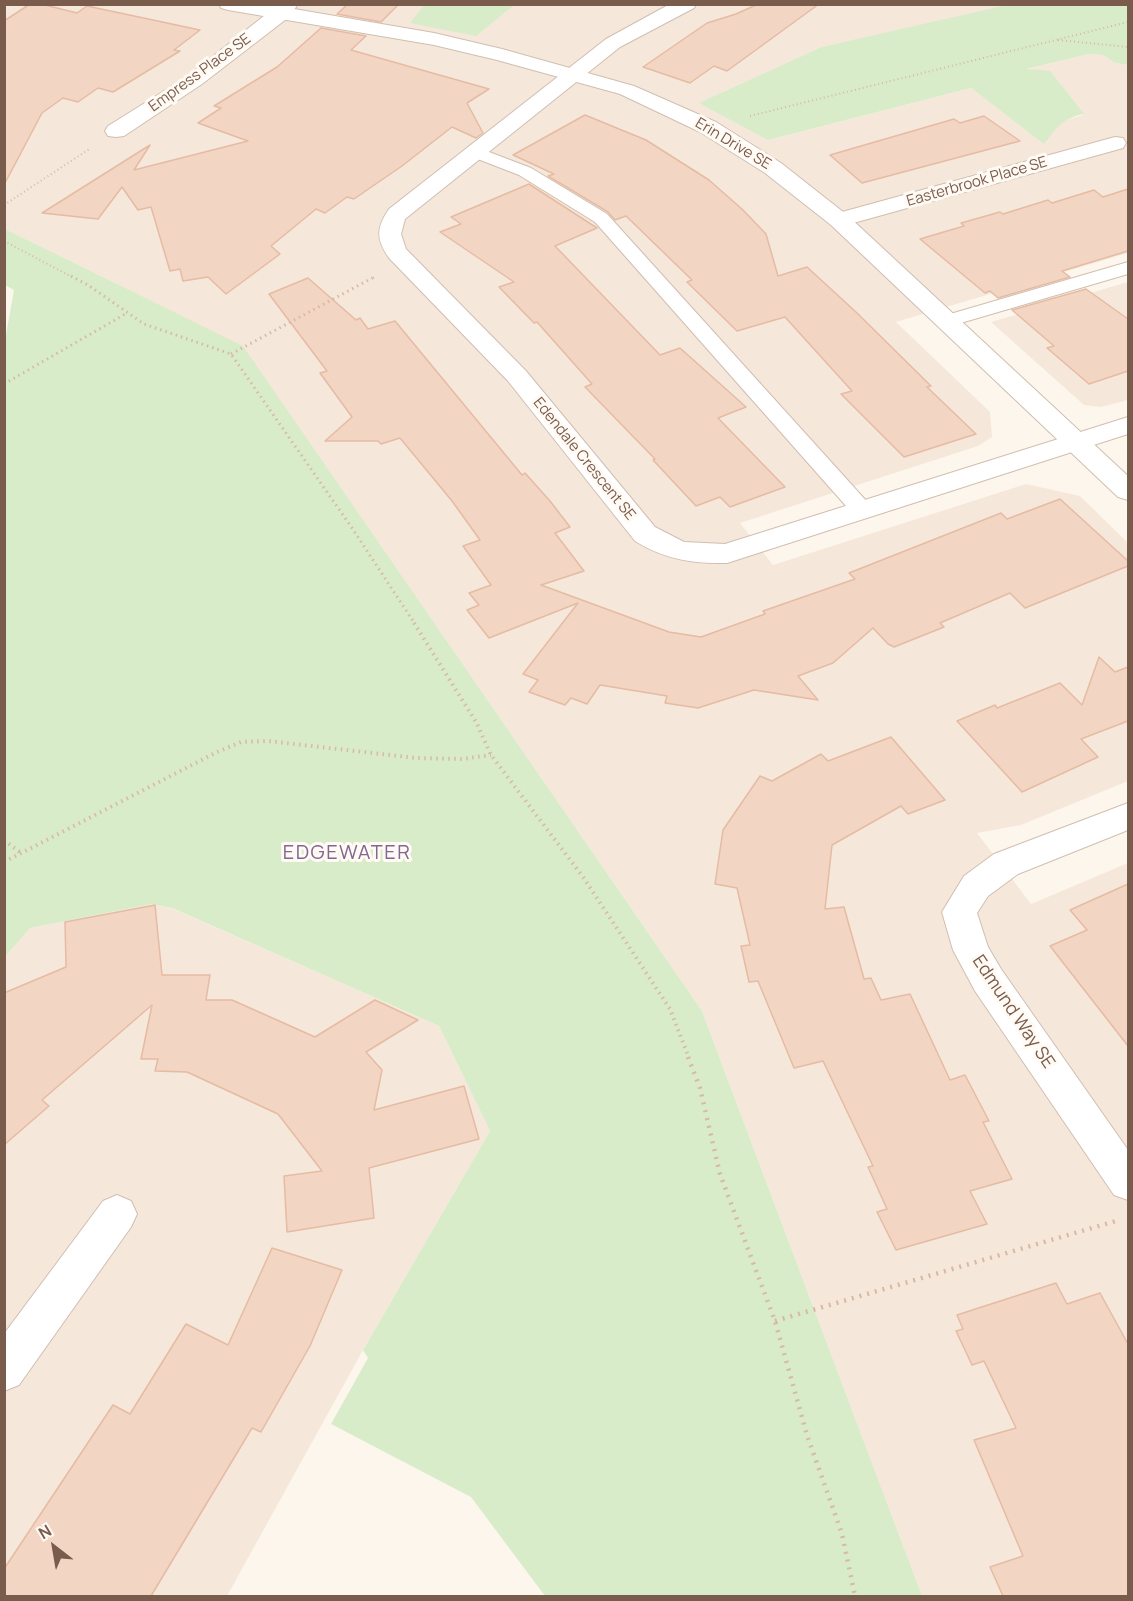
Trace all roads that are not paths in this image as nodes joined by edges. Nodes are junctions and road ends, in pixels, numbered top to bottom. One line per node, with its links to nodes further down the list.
1 (228, 4): 3 (street, Erin Drive SE)
2 (687, 4): 4 (street, Edendale Crescent SE)
3 (286, 9): 4 (street, Erin Drive SE); 5 (street, Empress Place SE)
4 (576, 74): 7 (street, Edendale Crescent SE); 8 (street, Erin Drive SE)
5 (116, 131)
6 (1115, 143): 8 (street, Easterbrook Place SE)
7 (476, 152): 14 (lane); 14 (street, Edendale Crescent SE)
8 (839, 220): 10 (street, Erin Drive SE)
9 (1128, 268): 10 (lane)
10 (947, 321): 12 (street, Erin Drive SE)
11 (1128, 425): 12 (street, Edendale Crescent SE)
12 (1076, 442): 13 (street, Erin Drive SE); 14 (street, Edendale Crescent SE)
13 (1128, 491)
14 (862, 510)
15 (1128, 816): 16 (street, Edmund Way SE)
16 (1128, 1182)
17 (117, 1214): 18 (street)
18 (4, 1370)

